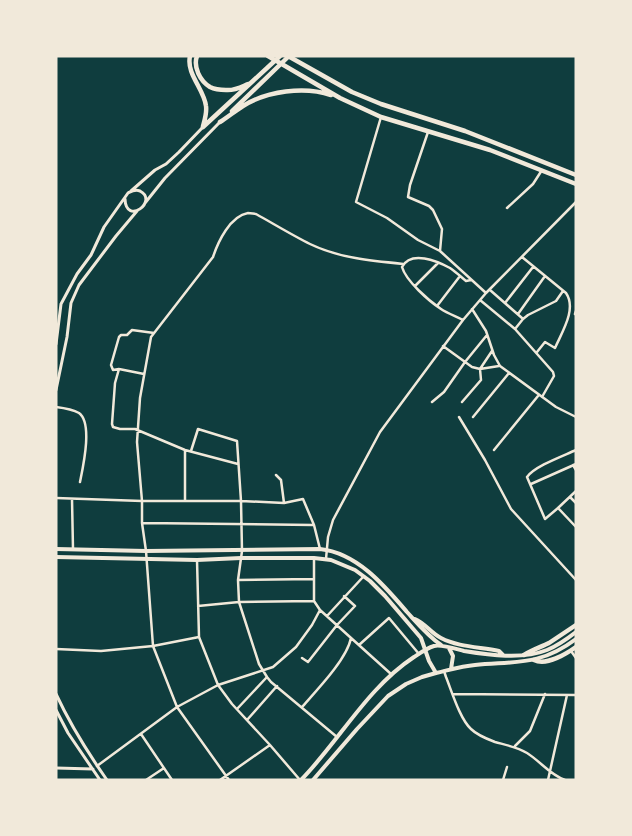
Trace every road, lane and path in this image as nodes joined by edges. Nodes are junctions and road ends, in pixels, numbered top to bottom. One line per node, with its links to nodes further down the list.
1 (190, 56): 10 (highway)
2 (197, 56): 6 (highway)
3 (268, 56): 7 (highway)
4 (280, 56): 6 (highway)
5 (288, 56): 9 (highway); 13 (highway)
6 (258, 78): 10 (highway)
7 (340, 98): 8 (highway); 9 (highway)
8 (381, 117): 11 (highway); 21 (street)
9 (220, 122): 18 (street)
10 (203, 127): 15 (street)
11 (429, 131): 12 (highway); 21 (street)
12 (542, 170): 14 (highway); 19 (street)
13 (576, 175)
14 (576, 184)
15 (131, 191): 16 (street); 18 (street)
16 (125, 199): 20 (street); 42 (street)
17 (576, 202): 22 (street)
18 (145, 203): 20 (street)
19 (506, 208)
20 (137, 211): 44 (street)
21 (440, 250): 28 (street)
22 (522, 257): 25 (street); 30 (street)
23 (438, 263): 24 (street); 26 (street); 29 (street)
24 (404, 264): 29 (street); 41 (street)
25 (533, 266): 27 (street); 34 (street)
26 (460, 276): 28 (street); 35 (street)
27 (545, 276): 31 (street); 37 (street)
28 (471, 280): 32 (street)
29 (415, 286): 35 (street)
30 (490, 290): 32 (street); 34 (street)
31 (563, 291): 38 (street); 48 (street)
32 (486, 293): 33 (street)
33 (480, 300): 36 (street); 40 (street)
34 (505, 303): 37 (street)
35 (437, 306): 39 (street)
36 (472, 309): 39 (street); 43 (street)
37 (518, 314): 38 (street)
38 (523, 319): 40 (street)
39 (463, 320): 46 (street)
40 (515, 329): 48 (street)
41 (155, 333): 52 (street); 54 (street)
42 (58, 335): 44 (street); 45 (street)
43 (487, 335): 47 (street); 49 (street)
44 (67, 337): 55 (street)
45 (56, 344)
46 (443, 346): 49 (street); 91 (street)
47 (492, 351): 50 (street); 51 (street)
48 (537, 352): 56 (street)
49 (465, 362): 51 (street); 57 (street)
50 (500, 366): 51 (street); 53 (street)
51 (480, 368): 58 (street)
52 (119, 369): 54 (street); 63 (street)
53 (509, 373): 56 (street); 61 (street)
54 (144, 374): 63 (street)
55 (56, 390)
56 (540, 396): 62 (street); 65 (street)
57 (432, 402)
58 (462, 402)
59 (56, 407): 72 (street)
60 (459, 417): 103 (street)
61 (473, 417)
62 (576, 417)
63 (138, 431): 64 (street); 78 (street)
64 (185, 450): 67 (street); 79 (street)
65 (494, 450)
66 (576, 450): 73 (street)
67 (191, 451): 68 (street); 68 (street)
68 (238, 464): 80 (street)
69 (574, 465): 70 (street); 73 (street)
70 (576, 470)
71 (276, 475): 82 (street)
72 (80, 482)
73 (531, 484): 83 (street)
74 (576, 491): 75 (street)
75 (570, 497): 81 (street); 83 (street)
76 (56, 498): 77 (street)
77 (72, 499): 78 (street); 89 (street)
78 (142, 501): 79 (street); 84 (street)
79 (185, 501): 80 (street)
80 (241, 501): 82 (street); 85 (street)
81 (576, 502)
82 (284, 503): 86 (street)
83 (558, 508): 87 (street)
84 (142, 523): 85 (street); 93 (street)
85 (241, 525): 86 (street); 92 (street)
86 (314, 526): 90 (street)
87 (576, 527)
88 (56, 549): 89 (main road)
89 (74, 549): 93 (main road)
90 (320, 549): 91 (main road); 92 (main road)
91 (327, 550): 98 (street); 110 (main road)
92 (242, 551): 93 (main road); 95 (street)
93 (146, 552): 97 (street)
94 (56, 557): 97 (main road)
95 (241, 558): 96 (main road); 99 (main road); 102 (street)
96 (314, 558): 98 (main road); 101 (street)
97 (147, 559): 99 (main road); 119 (street)
98 (326, 559): 100 (main road)
99 (197, 560): 107 (street)
100 (364, 576): 104 (street); 123 (main road)
101 (314, 579): 102 (street); 105 (street)
102 (238, 580): 106 (street)
103 (576, 580)
104 (344, 596): 109 (street); 111 (street)
105 (314, 601): 106 (street); 108 (street)
106 (239, 602): 107 (street); 132 (street)
107 (198, 606): 114 (street)
108 (320, 610): 109 (street); 132 (street)
109 (326, 616): 111 (street)
110 (413, 618): 118 (main road); 126 (main road)
111 (337, 625): 115 (street); 128 (street)
112 (576, 625): 127 (highway)
113 (576, 632): 127 (main road)
114 (199, 637): 119 (street); 137 (street)
115 (351, 638): 117 (street); 145 (street)
116 (576, 639): 130 (main road)
117 (359, 645): 125 (street); 135 (street)
118 (441, 645): 121 (main road); 123 (main road)
119 (153, 646): 122 (street); 144 (street)
120 (576, 647): 124 (highway)
121 (449, 648): 126 (main road); 131 (main road)
122 (56, 649)
123 (425, 650): 125 (main road); 134 (main road)
124 (571, 650): 129 (street); 130 (highway)
125 (419, 654): 135 (main road)
126 (504, 655): 127 (main road)
127 (524, 655)
128 (302, 658)
129 (576, 658)
130 (534, 660): 131 (main road)
131 (451, 669): 133 (main road)
132 (262, 670): 136 (street); 137 (street)
133 (444, 671): 134 (main road); 140 (street)
134 (436, 672): 166 (main road)
135 (391, 674): 150 (main road)
136 (267, 677): 138 (street); 147 (street)
137 (218, 685): 144 (street); 147 (street)
138 (277, 686): 145 (street); 148 (street)
139 (56, 694): 153 (street)
140 (453, 694): 141 (street); 152 (street)
141 (545, 694): 142 (street); 152 (street)
142 (567, 695): 143 (street); 157 (street)
143 (576, 695)
144 (177, 707): 149 (street); 158 (street)
145 (302, 707): 150 (street)
146 (56, 710): 153 (street)
147 (237, 710): 148 (street)
148 (247, 720): 151 (street)
149 (141, 734): 153 (street); 156 (street)
150 (337, 737): 165 (main road)
151 (270, 745): 158 (street); 165 (street)
152 (515, 747): 157 (street)
153 (95, 767): 155 (street); 159 (street); 160 (street)
154 (507, 767): 167 (street)
155 (56, 768)
156 (164, 768): 161 (street); 162 (street)
157 (550, 772): 168 (street); 169 (street)
158 (226, 776): 163 (street); 164 (street)
159 (100, 780)
160 (107, 780)
161 (146, 780)
162 (172, 780)
163 (220, 780)
164 (229, 780)
165 (301, 780)
166 (313, 780)
167 (503, 780)
168 (548, 780)
169 (565, 780)

